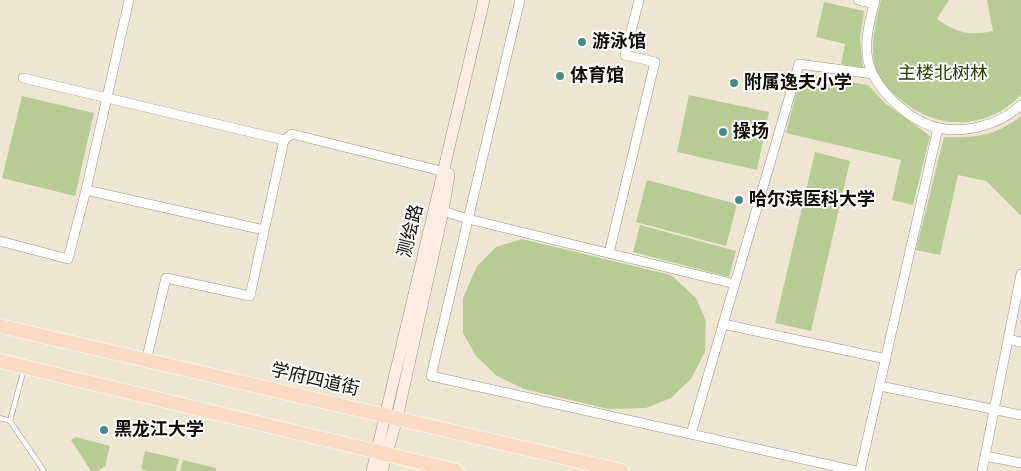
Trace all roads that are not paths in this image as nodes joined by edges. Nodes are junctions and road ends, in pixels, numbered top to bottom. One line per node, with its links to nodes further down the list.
1 (129, 0): 10 (street)
2 (484, 0): 14 (main road, 测绘路)
3 (490, 0): 14 (main road, 测绘路)
4 (520, 0): 17 (street)
5 (639, 0): 20 (street)
6 (858, 0): 7 (street)
7 (874, 2): 8 (street)
8 (873, 74): 12 (street); 22 (street)
9 (23, 78): 10 (street)
10 (106, 98): 13 (street); 15 (street)
11 (1021, 105): 12 (street)
12 (938, 128): 27 (street)
13 (284, 140): 14 (street); 18 (street)
14 (446, 172): 16 (main road, 测绘路); 34 (main road, 测绘路)
15 (86, 190): 18 (street); 19 (street)
16 (443, 211): 17 (street); 34 (main road, 测绘路)
17 (468, 219): 20 (street); 37 (street)
18 (264, 230): 28 (street)
19 (0, 241)
20 (609, 253): 22 (street)
21 (1021, 274): 25 (street)
22 (735, 284): 23 (street)
23 (723, 324): 27 (street); 37 (street)
24 (0, 326): 28 (main road, 学府四道街)
25 (1008, 339): 26 (street); 32 (street)
26 (1021, 342)
27 (886, 359): 31 (street)
28 (146, 361): 34 (main road, 学府四道街)
29 (1, 364): 30 (main road)
30 (25, 368): 36 (lane); 38 (main road)
31 (880, 386): 32 (street); 47 (street)
32 (994, 409): 33 (street); 39 (street)
33 (1021, 415)
34 (391, 416): 38 (main road, 测绘路); 45 (main road, 学府四道街)
35 (0, 418): 36 (lane)
36 (10, 421): 41 (lane)
37 (691, 434): 46 (street)
38 (382, 452): 42 (main road, 测绘路); 43 (main road, 测绘路); 44 (main road)
39 (985, 456): 40 (street); 48 (street)
40 (1021, 463)
41 (44, 471)
42 (372, 471)
43 (382, 471)
44 (457, 471)
45 (622, 471)
46 (856, 471)
47 (860, 471)
48 (982, 471)

